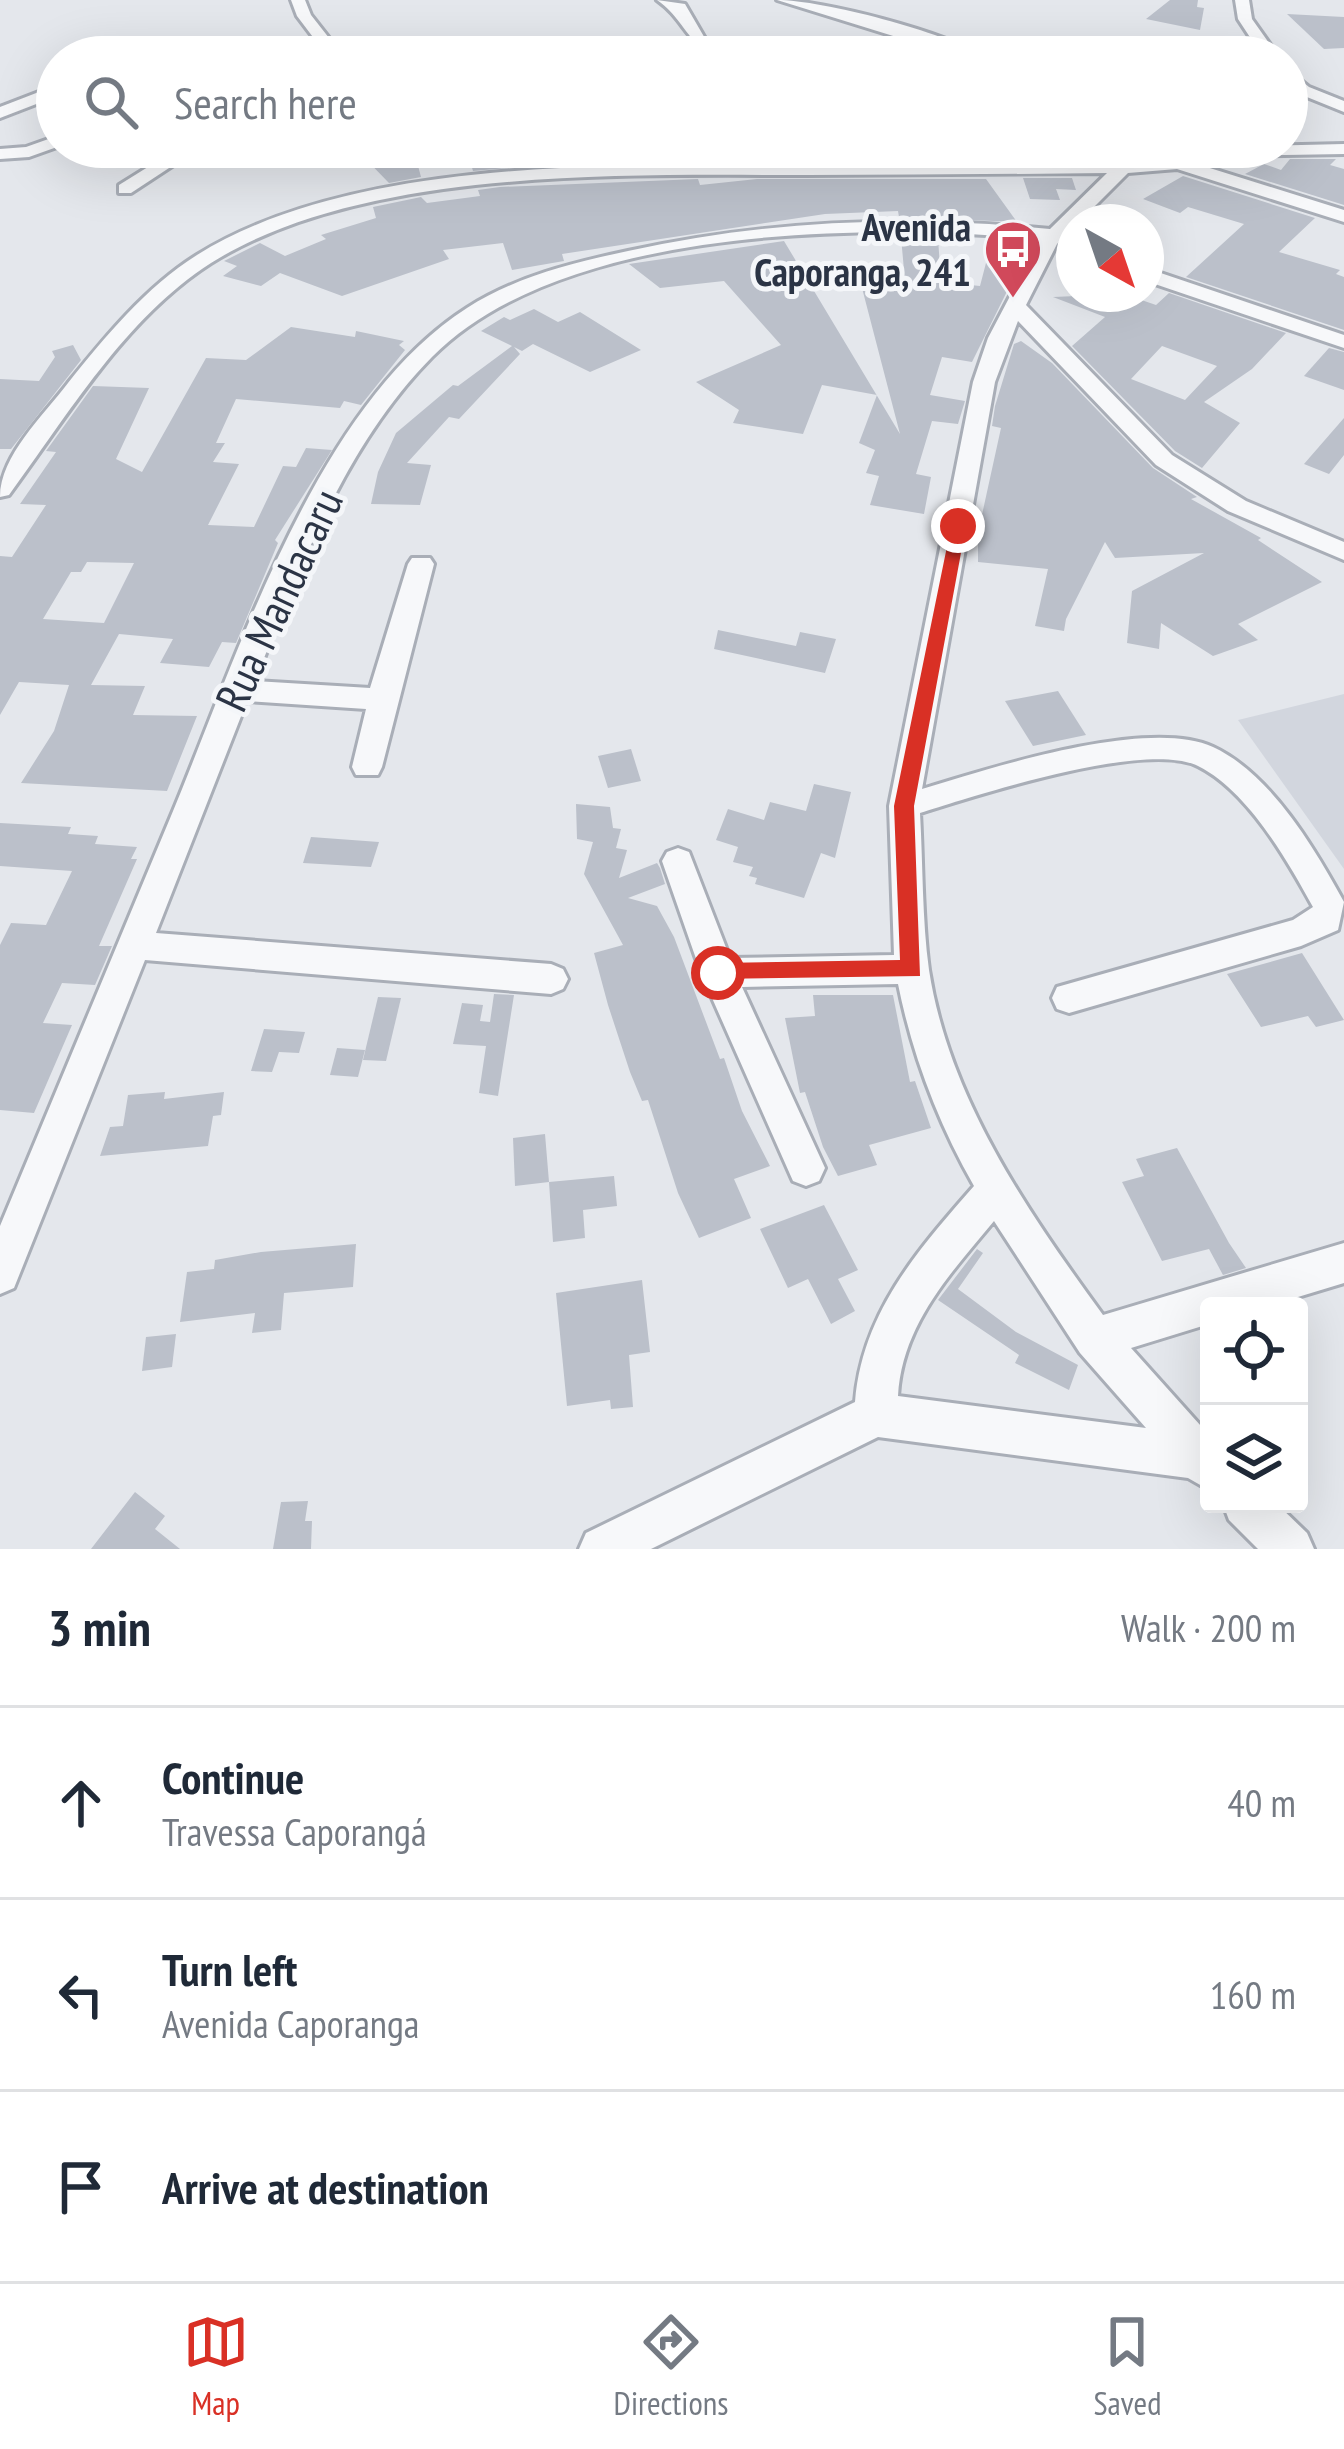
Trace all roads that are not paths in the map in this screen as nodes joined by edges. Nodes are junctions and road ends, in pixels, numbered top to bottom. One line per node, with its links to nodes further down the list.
1 (298, 0): 5 (street)
2 (666, 0): 6 (street)
3 (784, 0): 7 (street)
4 (1242, 0): 8 (street)
5 (319, 36)
6 (697, 36)
7 (917, 36)
8 (1257, 36)
9 (1308, 92): 11 (street)
10 (36, 98): 12 (street)
11 (1344, 107)
12 (0, 112)
13 (36, 149): 16 (street)
14 (1308, 149): 15 (street)
15 (1344, 149)
16 (0, 154)
17 (158, 168): 22 (street)
18 (806, 168): 21 (street)
19 (1123, 168): 21 (street); 24 (street)
20 (1191, 168): 26 (street)
21 (814, 170): 25 (street)
22 (125, 189)
23 (300, 198): 25 (street)
24 (1092, 204)
25 (321, 211): 32 (street)
26 (1344, 216)
27 (1056, 242): 36 (street, Rua Mandacaru)
28 (1056, 246): 30 (street)
29 (1164, 280): 31 (street)
30 (1015, 306): 33 (street); 38 (street)
31 (1344, 342)
32 (0, 490)
33 (1344, 552)
34 (421, 564): 35 (street)
35 (389, 678): 36 (street); 37 (street)
36 (236, 690): 40 (street, Rua Mandacaru)
37 (367, 767)
38 (904, 806): 41 (street); 44 (street)
39 (678, 861): 42 (street)
40 (135, 945): 43 (street); 48 (street, Rua Mandacaru)
41 (912, 969): 42 (street); 46 (street)
42 (718, 973): 45 (street)
43 (551, 979)
44 (1070, 998)
45 (806, 1168)
46 (995, 1190): 49 (street); 50 (street)
47 (1344, 1263): 49 (street)
48 (0, 1274)
49 (1095, 1338): 51 (street)
50 (876, 1415): 52 (street); 54 (street)
51 (1200, 1460)
52 (1200, 1463)
53 (1254, 1513): 55 (street)
54 (602, 1549)
55 (1291, 1549)

